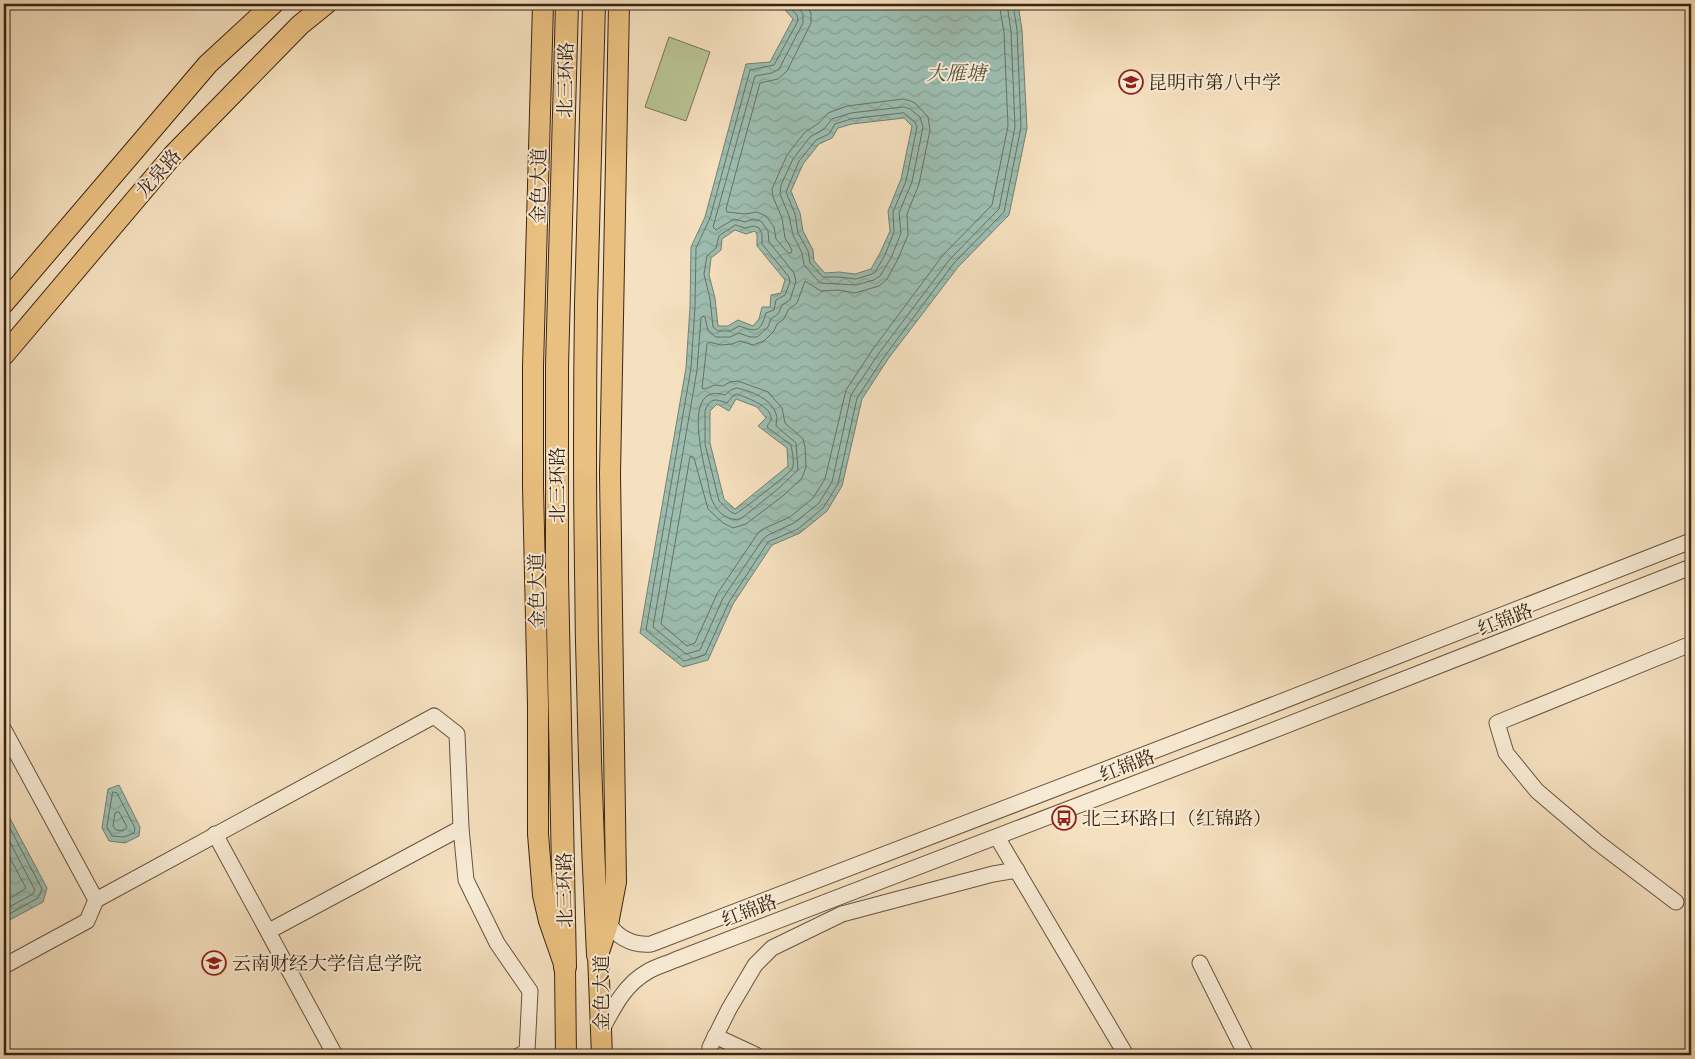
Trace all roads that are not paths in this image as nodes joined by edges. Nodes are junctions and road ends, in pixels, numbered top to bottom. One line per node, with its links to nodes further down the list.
1 (273, 4): 7 (main road, 龙泉路)
2 (326, 4): 8 (main road, 龙泉路)
3 (542, 4): 25 (main road, 金色大道)
4 (567, 4): 25 (highway, 北三环路)
5 (594, 4): 17 (highway, 北三环路)
6 (619, 4): 20 (main road, 金色大道)
7 (4, 303)
8 (4, 356)
9 (1691, 541): 20 (street, 红锦路)
10 (1691, 567): 15 (street, 红锦路)
11 (1691, 644): 19 (street)
12 (4, 730): 18 (street)
13 (461, 828): 14 (street); 21 (street); 29 (street)
14 (215, 834): 18 (street); 21 (street)
15 (997, 837): 16 (street); 26 (street, 红锦路)
16 (1016, 870): 27 (street); 34 (street)
17 (595, 894): 20 (street); 22 (highway, 北三环路)
18 (96, 900): 24 (street)
19 (1676, 902)
20 (608, 924): 22 (main road, 金色大道)
21 (269, 931): 28 (street)
22 (598, 955): 26 (main road, 金色大道)
23 (1200, 963): 35 (street)
24 (4, 966)
25 (565, 967): 30 (main road, 金色大道)
26 (601, 1031): 31 (main road, 金色大道)
27 (715, 1036): 32 (street); 33 (street)
28 (335, 1055)
29 (520, 1055)
30 (566, 1055)
31 (602, 1055)
32 (710, 1055)
33 (756, 1055)
34 (1126, 1055)
35 (1246, 1055)

